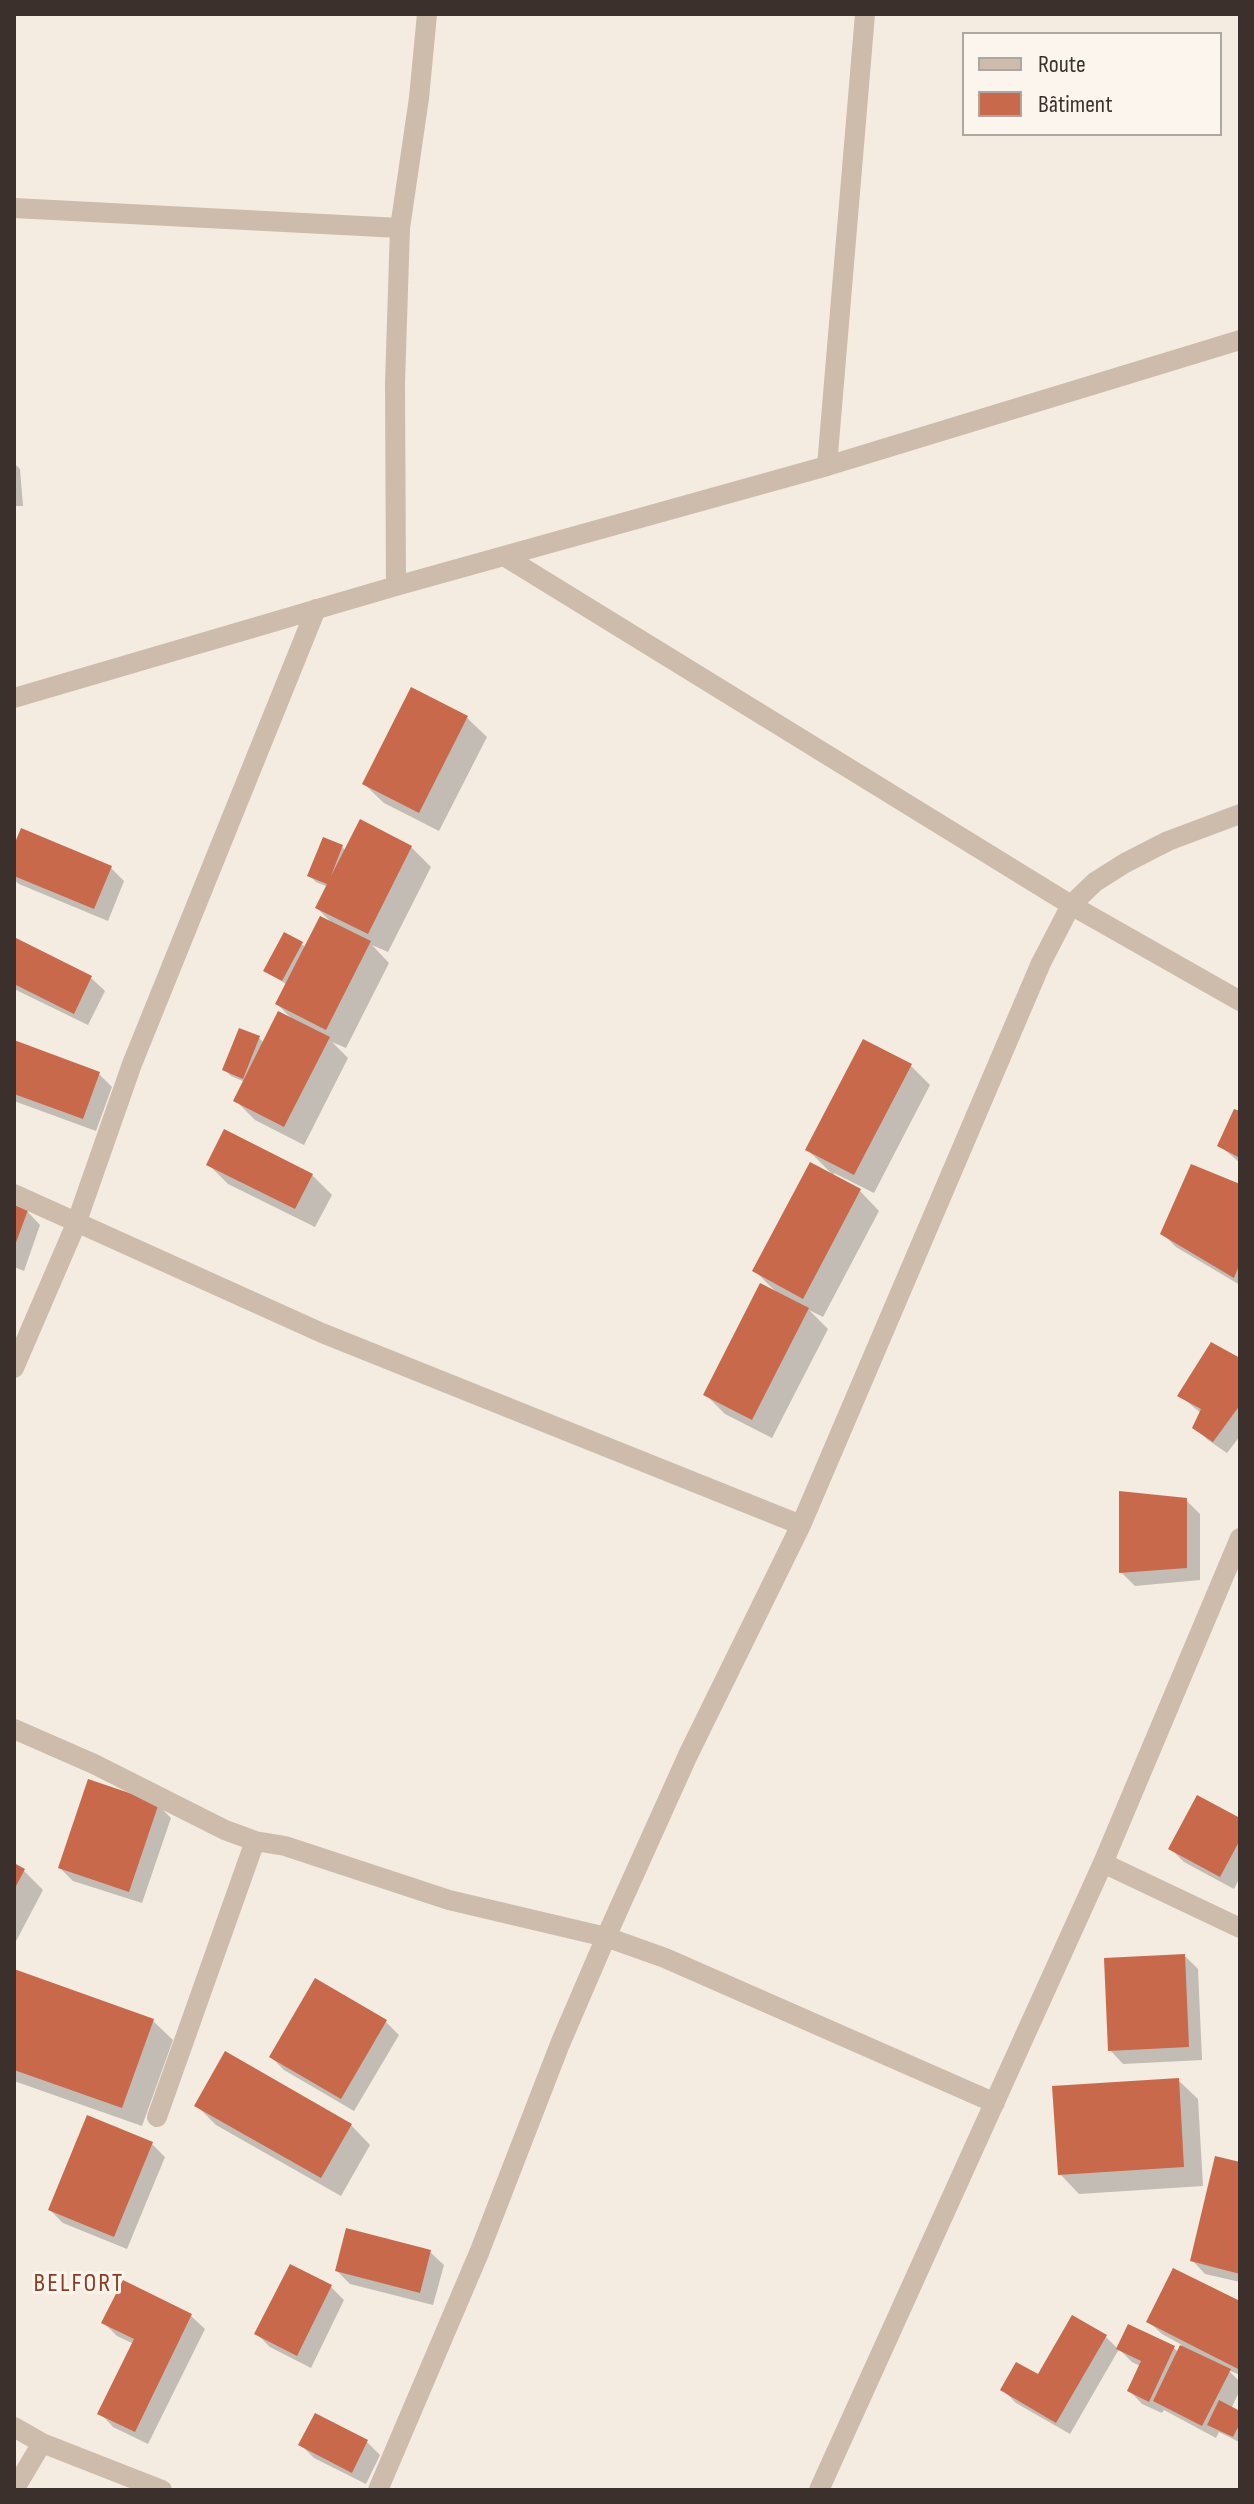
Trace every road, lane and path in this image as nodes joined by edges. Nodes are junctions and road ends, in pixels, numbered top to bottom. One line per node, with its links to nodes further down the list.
1 (427, 14): 4 (street)
2 (865, 14): 6 (street)
3 (14, 208): 4 (street)
4 (400, 228): 8 (street)
5 (1240, 340): 6 (street)
6 (827, 466): 7 (street)
7 (504, 556): 8 (street); 12 (street)
8 (396, 586): 9 (street)
9 (316, 609): 10 (street); 15 (street)
10 (14, 698)
11 (1240, 814): 12 (street)
12 (1071, 905): 13 (street); 17 (street)
13 (1240, 1001)
14 (14, 1194): 15 (street)
15 (76, 1224): 16 (street); 17 (street)
16 (14, 1368)
17 (801, 1525): 23 (street)
18 (1240, 1538): 21 (street)
19 (14, 1729): 20 (street)
20 (255, 1841): 23 (street); 25 (street)
21 (1103, 1863): 22 (street); 24 (street)
22 (1240, 1928)
23 (606, 1937): 24 (street); 30 (street)
24 (995, 2103): 31 (street)
25 (157, 2117)
26 (14, 2427): 27 (street)
27 (42, 2443): 28 (street); 29 (street)
28 (14, 2490)
29 (162, 2490)
30 (378, 2490)
31 (819, 2490)

